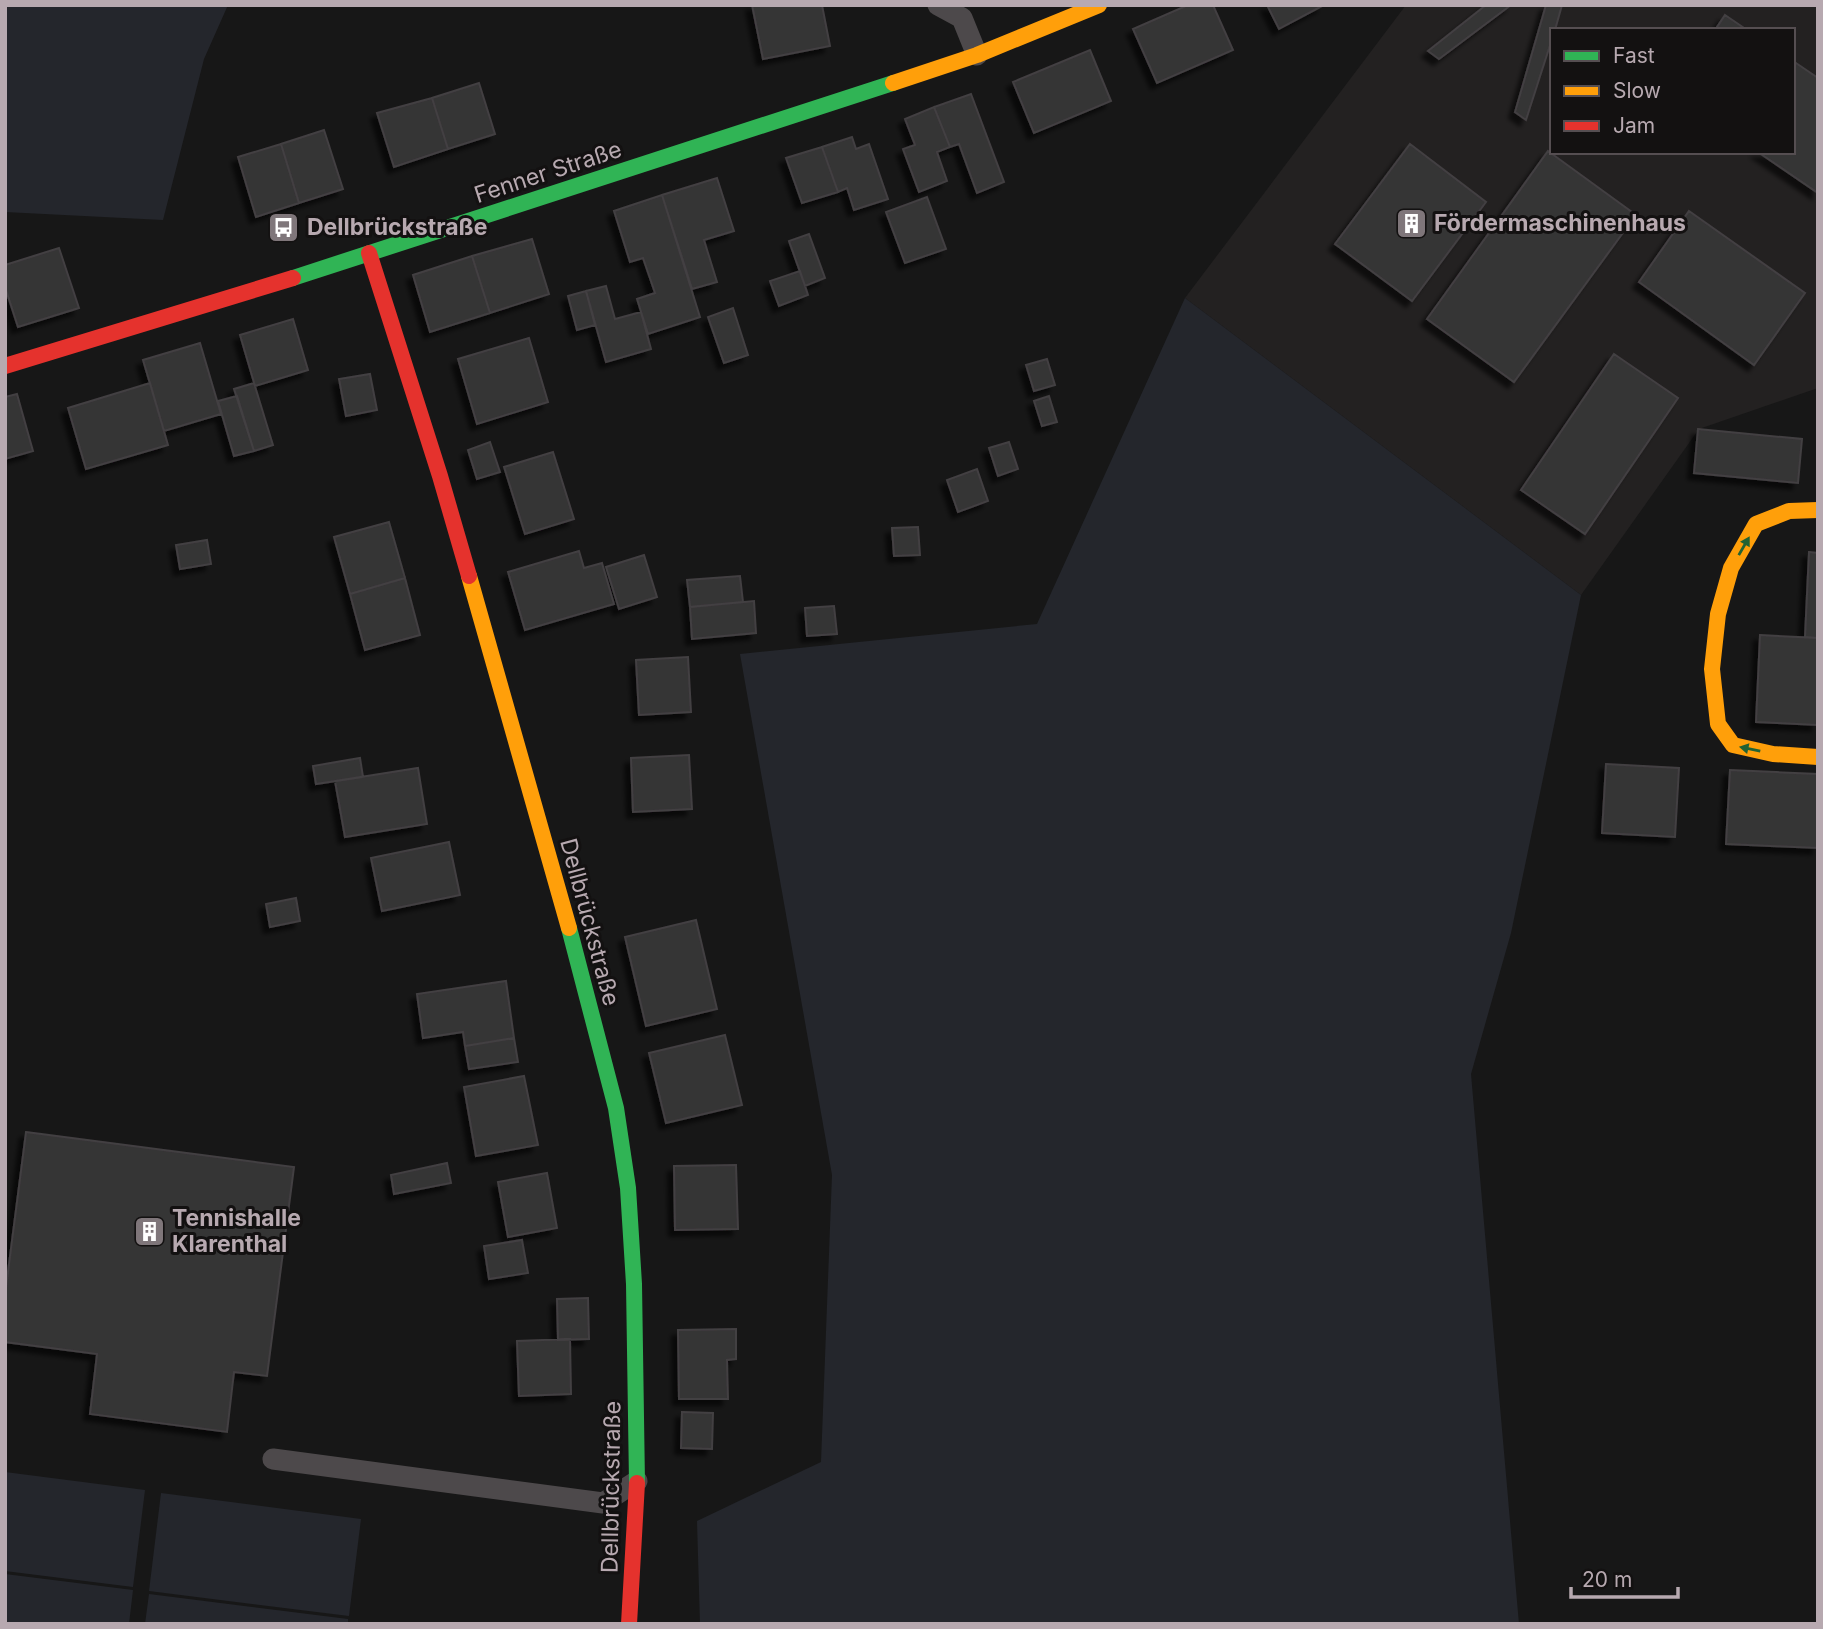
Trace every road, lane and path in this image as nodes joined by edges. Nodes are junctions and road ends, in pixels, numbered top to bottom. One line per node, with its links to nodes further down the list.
1 (938, 5): 3 (lane)
2 (1099, 5): 3 (street, Fenner Straße)
3 (976, 55): 4 (street, Fenner Straße)
4 (369, 253): 5 (street, Fenner Straße); 9 (street, Dellbrückstraße)
5 (5, 366)
6 (1818, 510): 7 (street, one-way to 6)
7 (1818, 757)
8 (274, 1459): 9 (lane)
9 (636, 1480): 10 (street, Dellbrückstraße)
10 (629, 1624)

